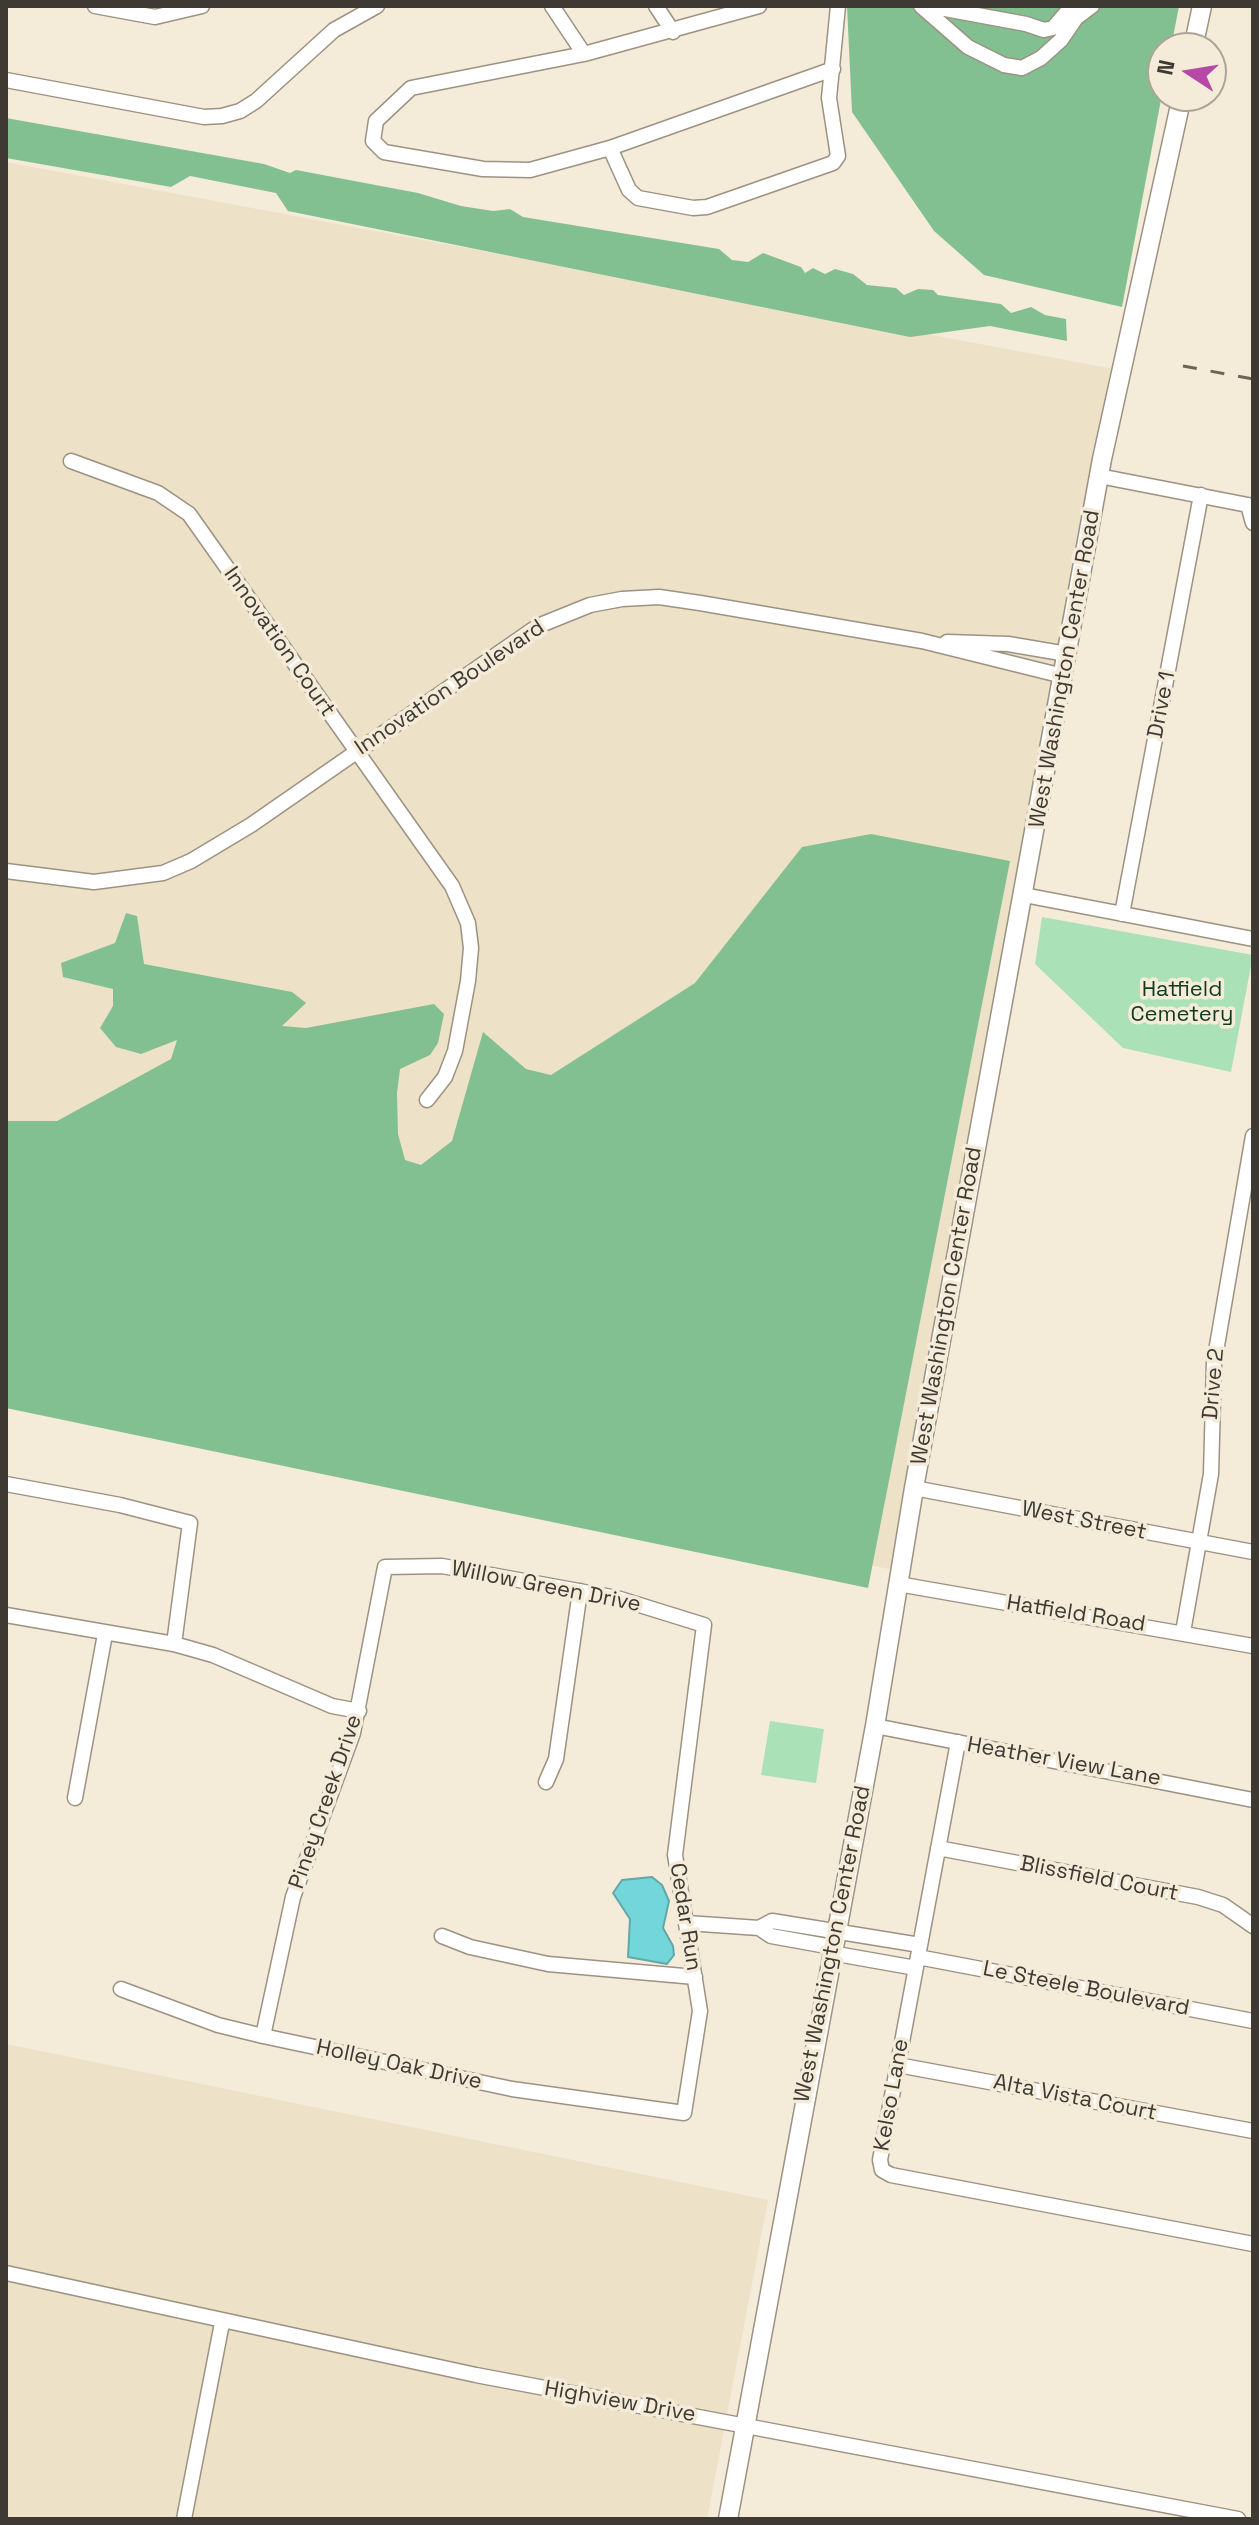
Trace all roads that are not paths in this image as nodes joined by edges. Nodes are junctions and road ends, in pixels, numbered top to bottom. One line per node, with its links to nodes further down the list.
1 (95, 6): 2 (street)
2 (202, 6)
3 (377, 6): 17 (street)
4 (552, 6): 15 (street)
5 (656, 6): 13 (street)
6 (759, 6): 13 (street)
7 (838, 6): 16 (street)
8 (921, 6): 11 (street)
9 (929, 6): 10 (street)
10 (1072, 6)
11 (1092, 6)
12 (1202, 6): 14 (main road)
13 (673, 32): 15 (street)
14 (1196, 32)
15 (584, 54): 19 (street)
16 (833, 69): 19 (street); 19 (street)
17 (6, 80)
18 (1179, 112): 21 (main road, West Washington Center Road)
19 (610, 148)
20 (71, 461): 28 (street, Innovation Court)
21 (1099, 476): 22 (street); 26 (main road, West Washington Center Road)
22 (1201, 495): 23 (street); 31 (street, Drive 1)
23 (1251, 505): 24 (street)
24 (1253, 523)
25 (922, 641): 26 (street, Innovation Boulevard); 27 (street, Innovation Boulevard); 28 (street, Innovation Boulevard)
26 (1067, 654): 27 (main road, West Washington Center Road)
27 (1063, 676): 30 (main road, West Washington Center Road)
28 (356, 750): 29 (street, Innovation Boulevard); 33 (street, Innovation Court)
29 (6, 871)
30 (1024, 895): 31 (street); 36 (main road, West Washington Center Road)
31 (1122, 914): 32 (street)
32 (1253, 939)
33 (427, 1100)
34 (1253, 1136): 37 (street, Drive 2)
35 (6, 1484): 46 (street)
36 (914, 1488): 37 (street, West Street); 40 (main road, West Washington Center Road)
37 (1198, 1543): 38 (street, West Street); 44 (street, Drive 2)
38 (1253, 1552)
39 (385, 1567): 41 (street, Willow Green Drive); 48 (street, Piney Creek Drive)
40 (898, 1584): 44 (street, Hatfield Road); 49 (main road, West Washington Center Road)
41 (580, 1591): 43 (street, Willow Green Drive); 51 (street)
42 (6, 1615): 45 (street)
43 (704, 1625): 55 (street, Cedar Run)
44 (1183, 1632): 47 (street, Hatfield Road)
45 (105, 1634): 46 (street); 52 (street)
46 (174, 1644): 48 (street)
47 (1253, 1646)
48 (359, 1711): 63 (street, Piney Creek Drive)
49 (875, 1726): 50 (street, Heather View Lane); 58 (main road, West Washington Center Road)
50 (958, 1742): 53 (street, Heather View Lane); 54 (street, Kelso Lane)
51 (546, 1782)
52 (75, 1798)
53 (1253, 1800)
54 (938, 1848): 56 (street, Blissfield Court); 59 (street, Kelso Lane)
55 (687, 1923): 58 (street); 60 (street, Cedar Run)
56 (1253, 1926)
57 (442, 1936): 60 (street)
58 (832, 1943): 59 (street, Le Steele Boulevard); 59 (street, Le Steele Boulevard); 70 (main road, West Washington Center Road)
59 (918, 1957): 62 (street, Le Steele Boulevard); 64 (street, Kelso Lane)
60 (695, 1977): 65 (street, Cedar Run)
61 (121, 1989): 63 (street, Holley Oak Drive)
62 (1253, 2021)
63 (263, 2036): 65 (street, Holley Oak Drive)
64 (898, 2065): 66 (street, Alta Vista Court); 67 (street, Kelso Lane)
65 (684, 2113)
66 (1253, 2131)
67 (1253, 2244)
68 (6, 2273): 69 (street, Highview Drive)
69 (222, 2323): 70 (street, Highview Drive); 71 (street)
70 (746, 2425): 72 (main road, West Washington Center Road); 73 (street, Highview Drive)
71 (184, 2519)
72 (728, 2519)
73 (1238, 2519)

